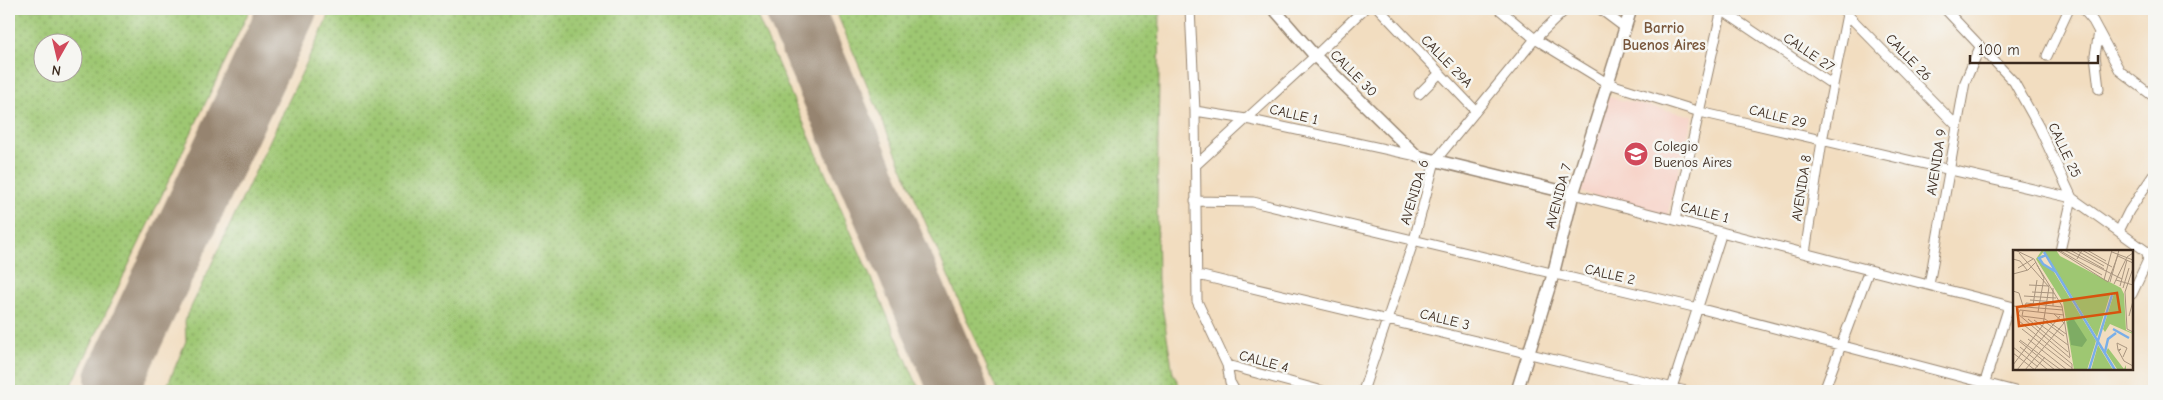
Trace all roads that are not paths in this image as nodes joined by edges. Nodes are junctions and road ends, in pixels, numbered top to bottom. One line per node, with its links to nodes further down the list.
1 (1190, 9): 27 (street)
2 (1274, 9): 18 (street, CALLE 30)
3 (1364, 9): 18 (street)
4 (1379, 9): 20 (street, CALLE 29A)
5 (1499, 9): 16 (street, CALLE 29)
6 (1566, 9): 16 (street, AVENIDA 6)
7 (1600, 9): 14 (street)
8 (1631, 9): 14 (street, AVENIDA 7)
9 (1721, 9): 22 (street, CALLE 27); 28 (street)
10 (1945, 9): 17 (street, CALLE 25)
11 (2070, 9): 19 (street)
12 (2083, 9): 15 (street)
13 (1845, 10): 22 (street, AVENIDA 8); 30 (street, CALLE 26)
14 (1624, 27): 21 (street, AVENIDA 7)
15 (2099, 32): 23 (street); 25 (street)
16 (1535, 39): 21 (street, CALLE 29); 26 (street, AVENIDA 6)
17 (1980, 47): 30 (street, AVENIDA 9); 40 (street, CALLE 25)
18 (1315, 56): 29 (street); 31 (street, CALLE 30)
19 (2047, 56)
20 (1440, 74): 24 (street); 26 (street, CALLE 29A)
21 (1607, 83): 28 (street, CALLE 29); 39 (street, AVENIDA 7)
22 (1833, 85): 32 (street, AVENIDA 8)
23 (2099, 89)
24 (1420, 94)
25 (2154, 97)
26 (1475, 110): 35 (street, AVENIDA 6)
27 (1195, 111): 29 (street, CALLE 1); 36 (street)
28 (1700, 112): 32 (street, CALLE 29); 42 (street)
29 (1246, 119): 33 (street, CALLE 1); 36 (street)
30 (1956, 125): 37 (street, AVENIDA 9)
31 (1395, 135): 33 (street); 34 (street, CALLE 30)
32 (1822, 141): 37 (street, CALLE 29); 47 (street, AVENIDA 8)
33 (1387, 150): 34 (street, CALLE 1)
34 (1417, 156): 35 (street, CALLE 1)
35 (1436, 161): 39 (street, CALLE 1); 45 (street, AVENIDA 6)
36 (1196, 165): 41 (street)
37 (1950, 168): 40 (street, CALLE 29); 51 (street, AVENIDA 9)
38 (2154, 174): 43 (street)
39 (1573, 194): 42 (street, CALLE 1); 50 (street, AVENIDA 7)
40 (2072, 198): 43 (street, CALLE 25); 46 (street)
41 (1195, 201): 45 (street, CALLE 2); 49 (street)
42 (1675, 220): 44 (street, CALLE 1)
43 (2119, 231): 52 (street, CALLE 25)
44 (1722, 232): 47 (street, CALLE 1); 54 (street)
45 (1414, 240): 50 (street, CALLE 2); 55 (street, AVENIDA 6)
46 (2060, 250)
47 (1805, 253): 48 (street, CALLE 1)
48 (1869, 270): 51 (street, CALLE 1); 56 (street)
49 (1198, 274): 55 (street, CALLE 3); 58 (street)
50 (1553, 275): 54 (street, CALLE 2); 57 (street, AVENIDA 7)
51 (1929, 285): 53 (street, CALLE 1)
52 (2133, 292)
53 (2012, 306): 59 (street)
54 (1698, 308): 56 (street, CALLE 2); 60 (street)
55 (1387, 319): 57 (street, CALLE 3); 63 (street, AVENIDA 6)
56 (1841, 347): 59 (street, CALLE 2); 66 (street)
57 (1528, 353): 60 (street, CALLE 3); 64 (street, AVENIDA 7)
58 (1227, 365): 61 (street); 62 (street, CALLE 4)
59 (1984, 387): 67 (street, CALLE 2)
60 (1672, 390): 65 (street, CALLE 3)
61 (1235, 391)
62 (1322, 391)
63 (1363, 391)
64 (1517, 391)
65 (1686, 391)
66 (1824, 391)
67 (2015, 391)

